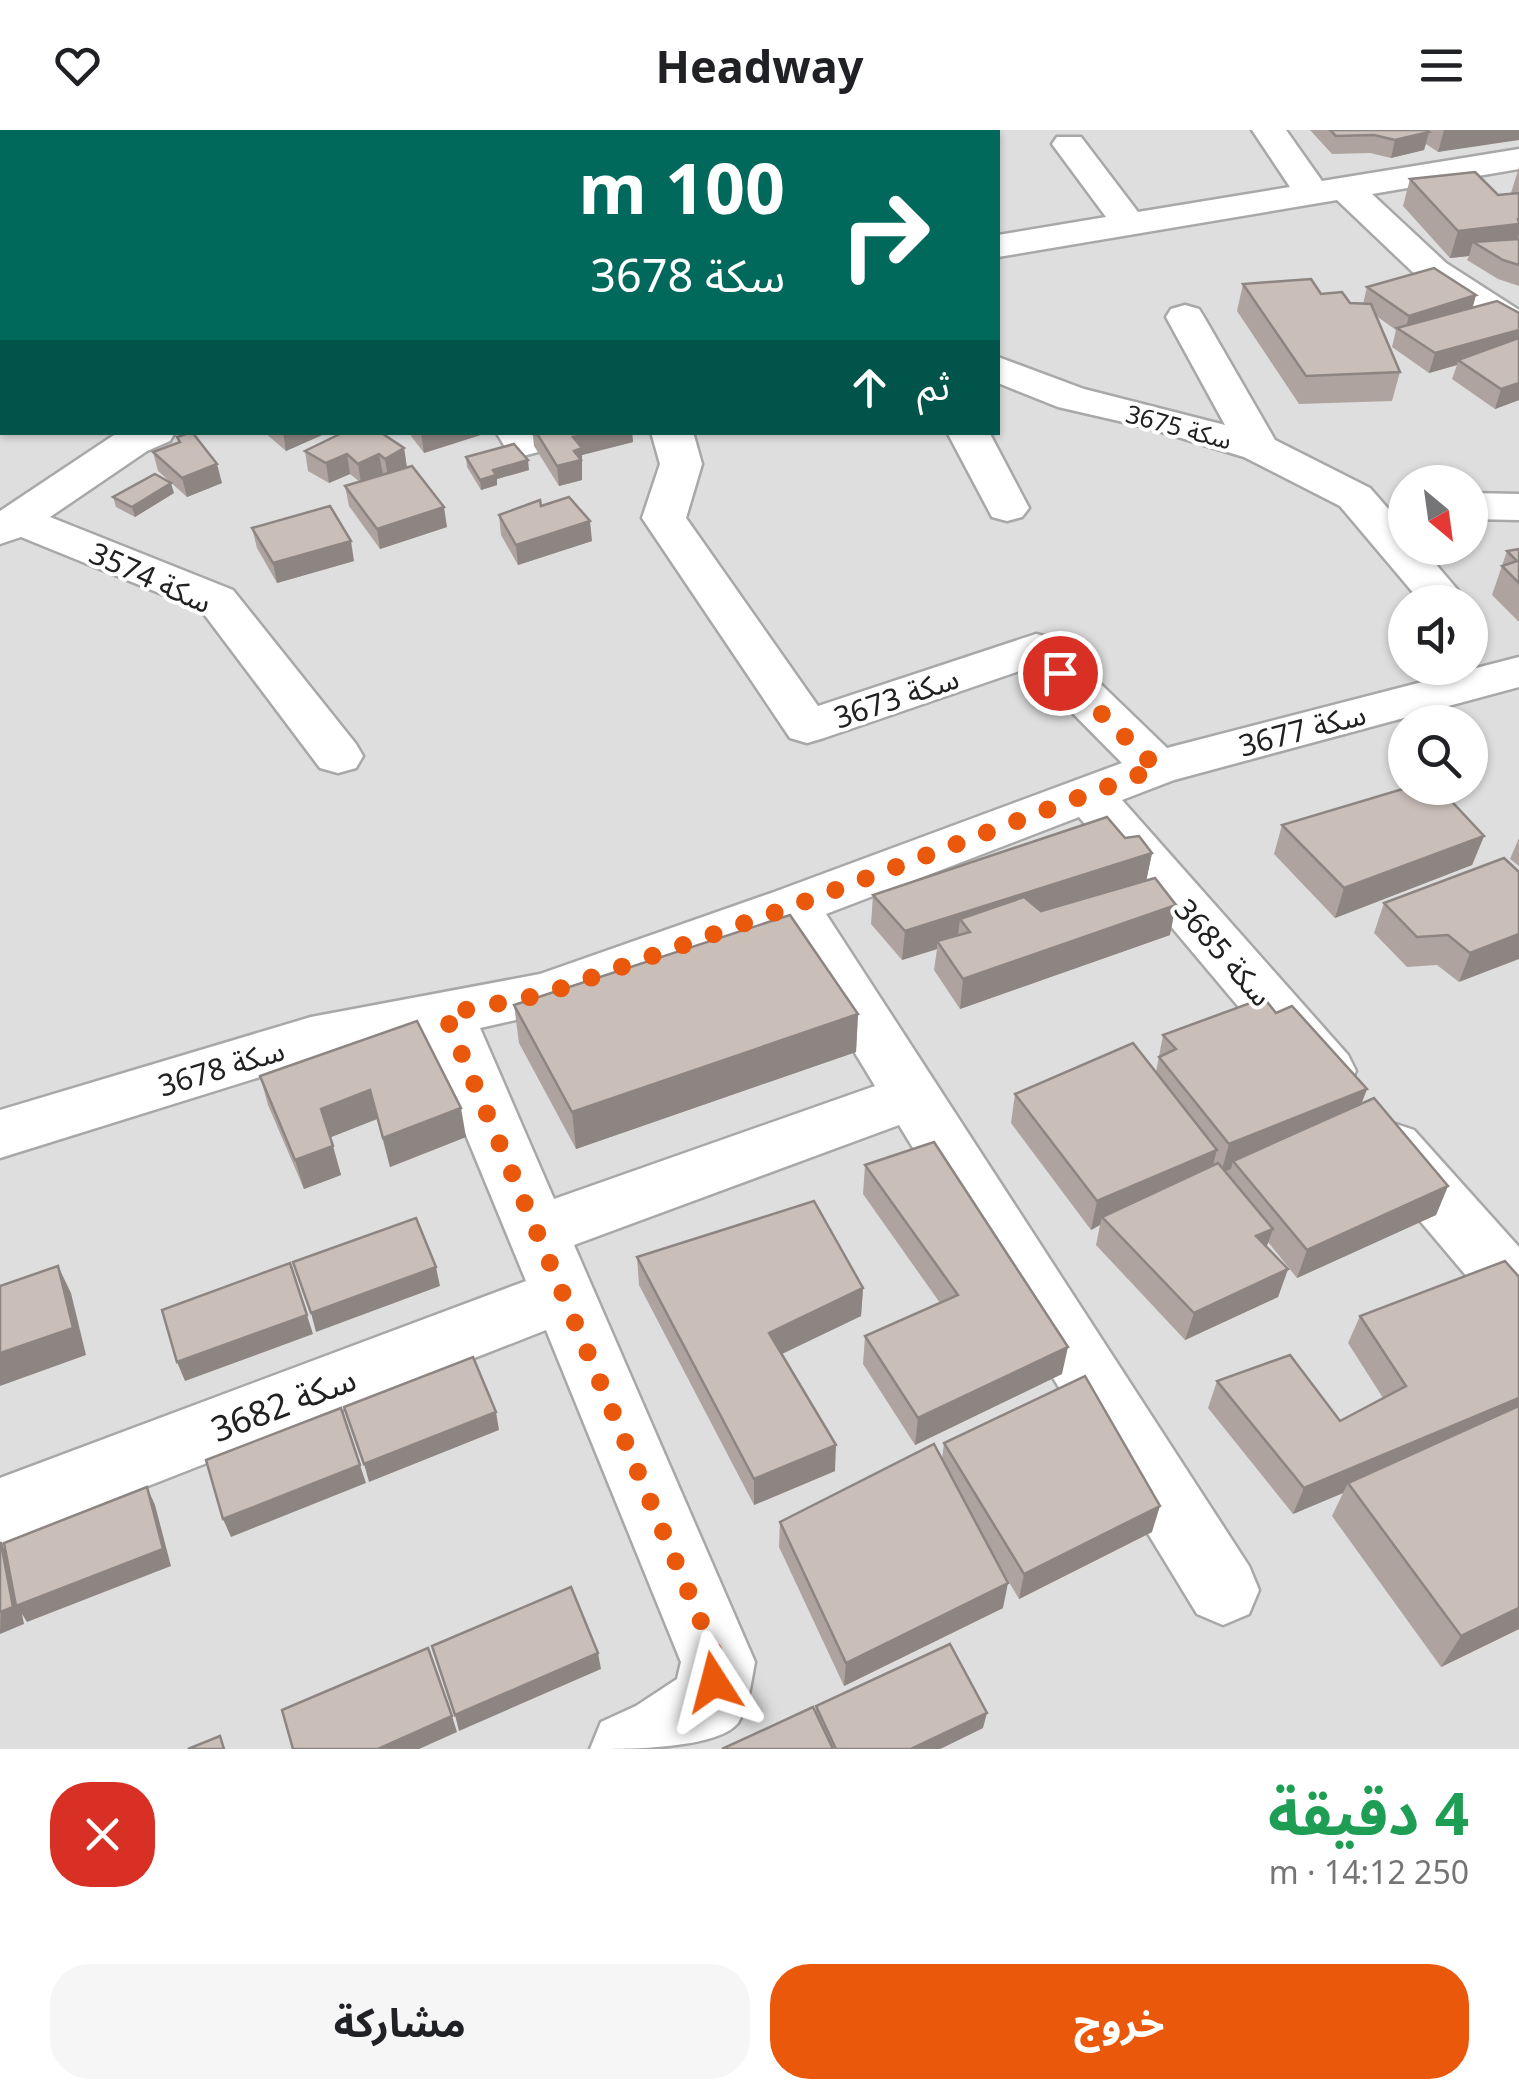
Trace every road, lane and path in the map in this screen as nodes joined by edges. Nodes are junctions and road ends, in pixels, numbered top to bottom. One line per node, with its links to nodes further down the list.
1 (1269, 130): 4 (street)
2 (1069, 144): 5 (street)
3 (1519, 160): 4 (street)
4 (1328, 190): 5 (street); 8 (street)
5 (1130, 224): 6 (street)
6 (1000, 246)
7 (1185, 317): 13 (street)
8 (1519, 327)
9 (1000, 370): 13 (street, سكة 3675)
10 (148, 435): 19 (street)
11 (673, 435): 23 (street, سكة 3673)
12 (970, 435): 18 (street)
13 (1259, 448): 14 (street, سكة 3675)
14 (1355, 497): 15 (street, سكة 3675); 20 (street, سكة 3675)
15 (1388, 500)
16 (1488, 506): 17 (street)
17 (1519, 507)
18 (1007, 508)
19 (9, 525): 22 (street, سكة 3574)
20 (1431, 585)
21 (1503, 664): 23 (street, سكة 3677)
22 (338, 756)
23 (1157, 768): 24 (street, سكة 3677)
24 (1087, 793): 25 (street, سكة 3678); 30 (street, سكة 3685)
25 (793, 906): 26 (street, سكة 3678); 27 (street)
26 (445, 1014): 28 (street, سكة 3678); 29 (street)
27 (912, 1096): 29 (street); 33 (street)
28 (0, 1134)
29 (539, 1231): 31 (street)
30 (1519, 1292)
31 (566, 1294): 32 (street, سكة 3682); 34 (street)
32 (0, 1512)
33 (1223, 1590)
34 (628, 1749)

